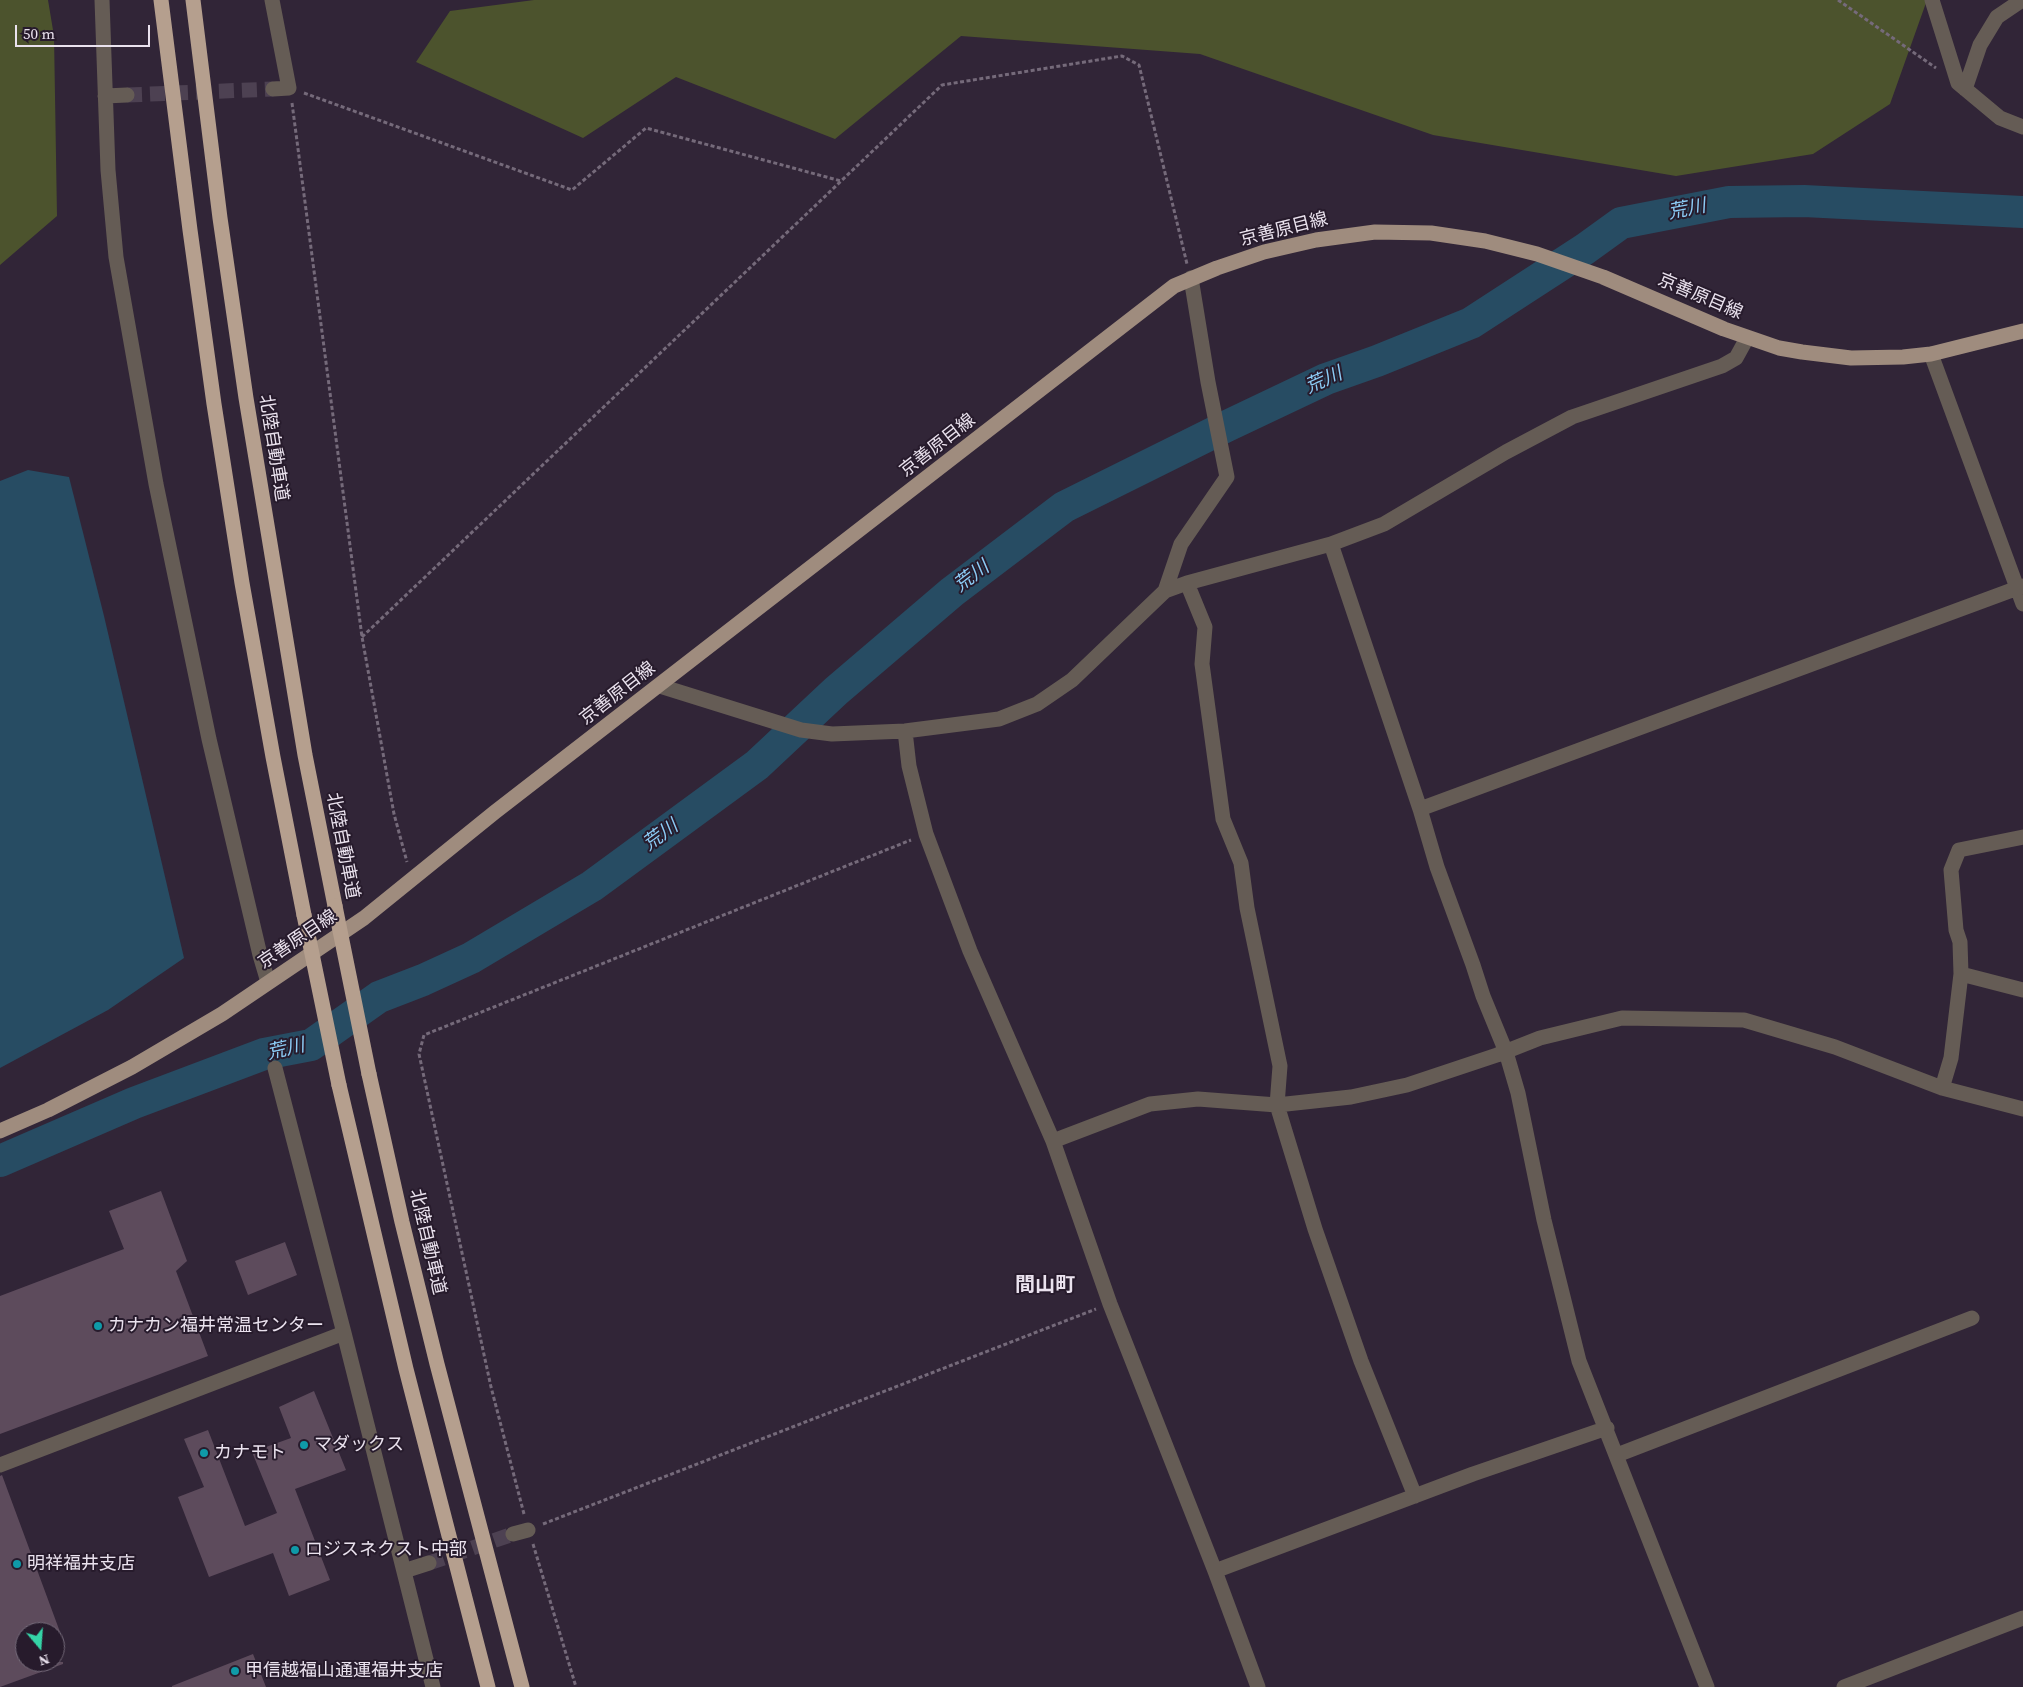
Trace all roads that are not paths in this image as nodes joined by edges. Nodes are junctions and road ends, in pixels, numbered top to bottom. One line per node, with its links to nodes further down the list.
1 (102, 0): 10 (street)
2 (161, 0): 49 (highway, bridge)
3 (193, 0): 44 (highway, 北陸自動車道, bridge)
4 (272, 0): 8 (street)
5 (1932, 0): 7 (street)
6 (2022, 0): 7 (street)
7 (1961, 86): 11 (street)
8 (273, 89)
9 (127, 95): 10 (street)
10 (105, 96): 26 (street)
11 (2023, 127)
12 (1191, 278): 14 (main road, 京善原目線); 19 (street); 21 (main road, 京善原目線)
13 (2023, 331): 15 (main road, 京善原目線)
14 (1747, 338): 15 (main road, 京善原目線); 16 (street)
15 (1931, 354): 18 (street)
16 (1331, 544): 17 (street); 23 (street)
17 (1187, 583): 19 (street); 31 (street)
18 (2020, 587): 20 (street); 23 (street)
19 (1165, 591): 22 (street)
20 (2023, 604)
21 (660, 686): 22 (street); 26 (main road, 京善原目線)
22 (905, 731): 34 (street)
23 (1420, 809): 28 (street)
24 (2023, 837): 25 (street)
25 (1960, 974): 27 (street); 30 (street)
26 (268, 982): 33 (main road, 京善原目線)
27 (2023, 990)
28 (1506, 1052): 30 (street); 31 (street); 37 (street)
29 (275, 1068): 36 (street)
30 (1942, 1088): 32 (street)
31 (1277, 1105): 34 (street); 40 (street)
32 (2023, 1109)
33 (0, 1131)
34 (1053, 1141): 46 (street)
35 (1972, 1318): 38 (street)
36 (344, 1333): 39 (street); 45 (street)
37 (1607, 1428): 38 (street); 40 (street)
38 (1618, 1455): 53 (street)
39 (0, 1465)
40 (1415, 1496): 46 (street)
41 (528, 1530): 42 (street)
42 (513, 1534)
43 (430, 1563): 45 (street)
44 (490, 1569): 50 (highway, 北陸自動車道); 51 (highway)
45 (404, 1571): 48 (street)
46 (1215, 1571): 52 (street)
47 (2023, 1618): 54 (street)
48 (433, 1687)
49 (488, 1687)
50 (522, 1687)
51 (528, 1687)
52 (1258, 1687)
53 (1707, 1687)
54 (1844, 1687)

